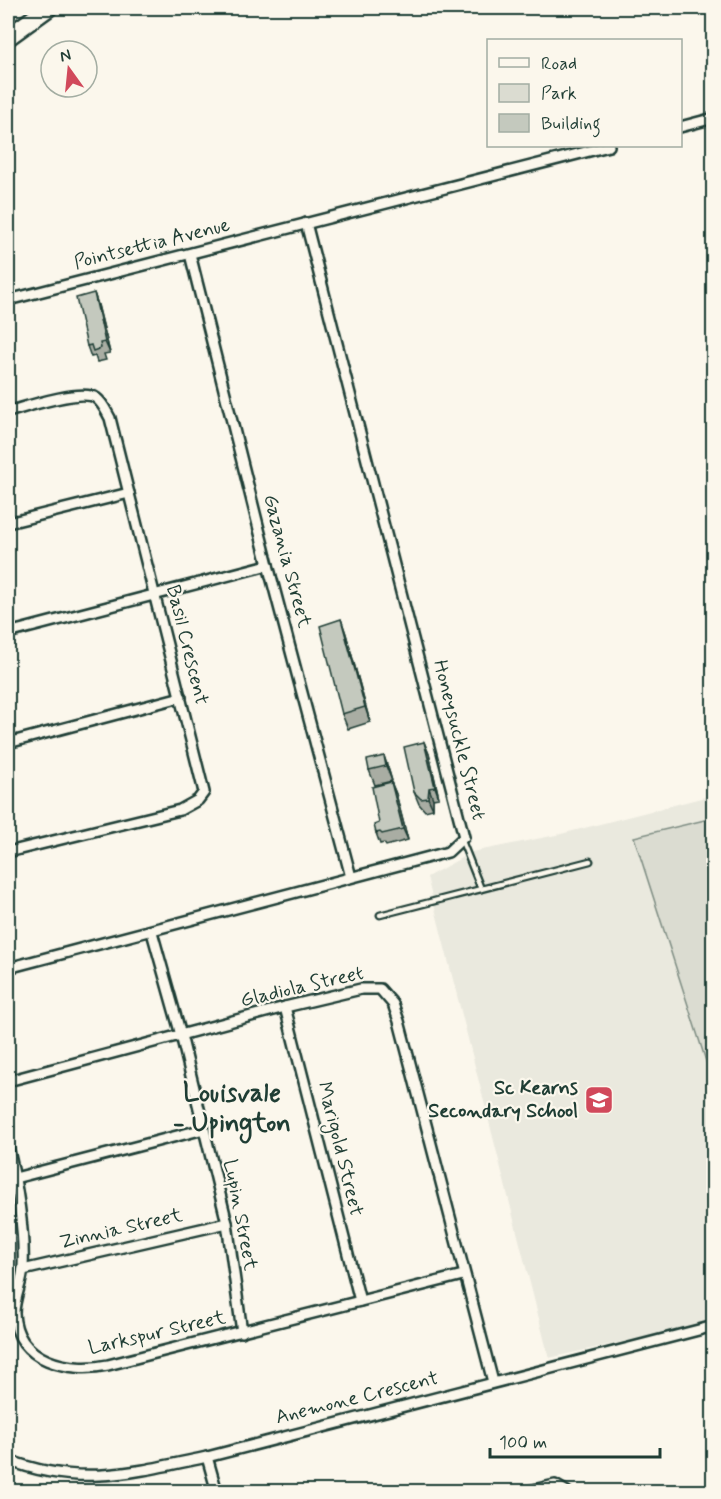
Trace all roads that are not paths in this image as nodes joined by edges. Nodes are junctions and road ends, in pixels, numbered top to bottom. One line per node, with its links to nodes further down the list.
1 (48, 8): 2 (highway)
2 (8, 37)
3 (714, 118): 4 (street)
4 (682, 127)
5 (605, 147): 6 (street, Pointsettia Avenue)
6 (306, 224): 7 (street, Pointsettia Avenue); 17 (street, Honeysuckle Street)
7 (190, 254): 8 (street, Pointsettia Avenue); 12 (street, Gazania Street)
8 (8, 300)
9 (8, 412): 10 (street, Basil Crescent)
10 (129, 493): 11 (street); 13 (street, Basil Crescent)
11 (8, 523)
12 (268, 565): 13 (street); 20 (street, Gazania Street)
13 (157, 596): 14 (street); 15 (street, Basil Crescent)
14 (8, 633)
15 (181, 697): 16 (street); 18 (street, Basil Crescent)
16 (8, 743)
17 (462, 841): 20 (street, Honeysuckle Street); 21 (lane)
18 (8, 852)
19 (590, 861): 21 (lane)
20 (351, 877): 23 (street, Honeysuckle Street)
21 (481, 889): 22 (lane)
22 (380, 915)
23 (152, 932): 24 (street, Honeysuckle Street); 26 (street, Lupin Street)
24 (8, 968)
25 (285, 1007): 26 (street, Gladiola Street); 33 (street, Gladiola Street); 34 (street, Marigold Street)
26 (181, 1035): 27 (street, Gladiola Street); 28 (street, Lupin Street)
27 (8, 1081)
28 (204, 1129): 30 (street); 31 (street, Lupin Street)
29 (8, 1146): 30 (street, Larkspur Street)
30 (15, 1178): 32 (street, Larkspur Street)
31 (227, 1223): 32 (street, Zinnia Street); 36 (street, Lupin Street)
32 (23, 1270): 36 (street, Larkspur Street)
33 (463, 1275): 34 (street, Larkspur Street); 37 (street, Gladiola Street)
34 (360, 1300): 36 (street, Larkspur Street)
35 (714, 1326): 37 (street, Anemone Crescent)
36 (242, 1332)
37 (493, 1382): 38 (street, Anemone Crescent)
38 (207, 1457): 39 (street, Anemone Crescent); 40 (street)
39 (8, 1460)
40 (216, 1491)
41 (524, 1491): 42 (street)
42 (567, 1491)

